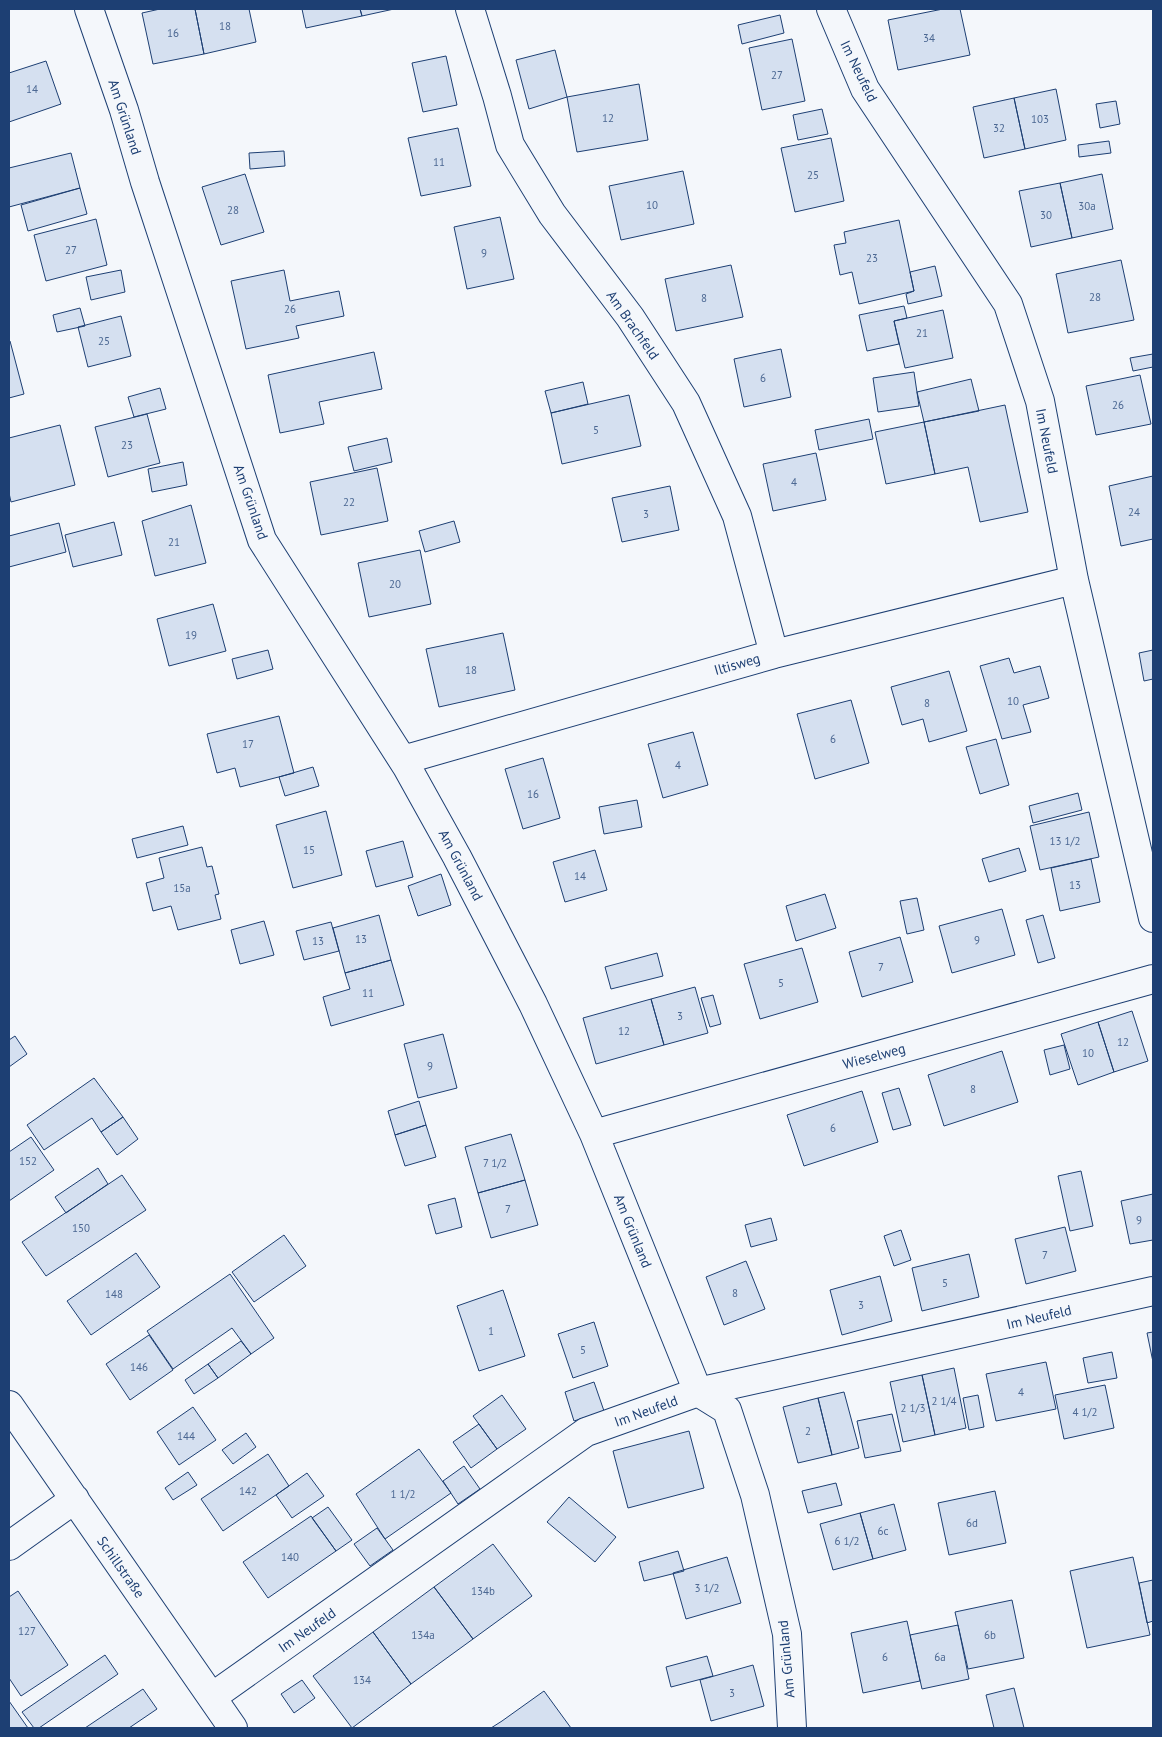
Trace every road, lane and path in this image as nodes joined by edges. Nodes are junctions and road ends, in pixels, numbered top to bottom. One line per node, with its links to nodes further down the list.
1 (90, 9): 6 (street, Am Grünland)
2 (470, 9): 5 (street, Am Brachfeld)
3 (831, 9): 4 (street, Im Neufeld)
4 (1074, 580): 5 (street, Iltisweg); 7 (street, Im Neufeld)
5 (774, 654): 6 (street, Iltisweg)
6 (403, 760): 9 (street, Am Grünland)
7 (1153, 918)
8 (1153, 979): 9 (street, Wieselweg)
9 (594, 1134): 11 (street, Am Grünland)
10 (1153, 1291): 11 (street, Im Neufeld)
11 (698, 1392): 15 (street, Im Neufeld); 17 (street, Am Grünland)
12 (9, 1405): 13 (street, Schillstraße)
13 (75, 1499): 14 (street); 15 (street, Schillstraße)
14 (9, 1546)
15 (212, 1697): 16 (street, Schillstraße)
16 (233, 1728)
17 (792, 1728)

